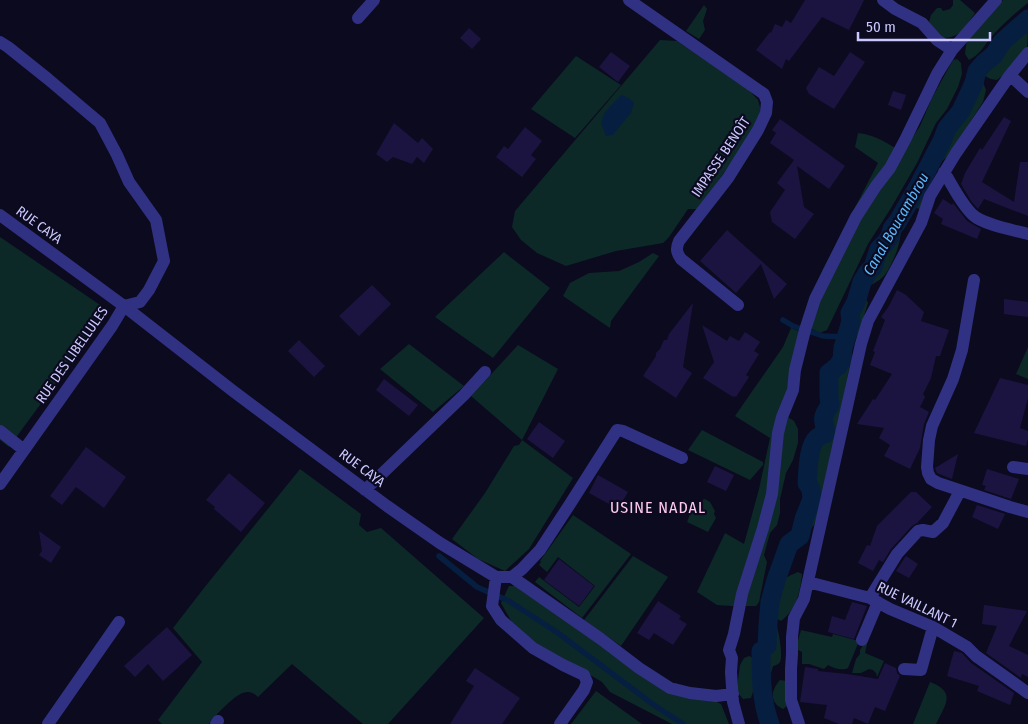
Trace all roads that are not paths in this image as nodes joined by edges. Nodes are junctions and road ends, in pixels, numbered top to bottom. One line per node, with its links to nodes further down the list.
1 (374, 0): 5 (street)
2 (629, 0): 15 (street, IMPASSE BENOÎT)
3 (883, 0): 7 (street)
4 (996, 0): 7 (street)
5 (358, 18)
6 (0, 42): 16 (street, RUE DES LIBELLULES)
7 (952, 50): 36 (street)
8 (1028, 53): 9 (street)
9 (1010, 76): 10 (street); 11 (street)
10 (1028, 92)
11 (944, 172): 13 (street); 29 (street)
12 (0, 215): 16 (street, RUE CAYA)
13 (1028, 234)
14 (974, 280): 25 (street)
15 (738, 304)
16 (124, 306): 19 (street, RUE DES LIBELLULES); 24 (street, RUE CAYA)
17 (485, 372): 24 (street)
18 (0, 431): 19 (street)
19 (24, 450): 23 (street, RUE DES LIBELLULES)
20 (682, 458): 28 (street)
21 (1013, 467): 22 (street)
22 (1028, 469)
23 (0, 484)
24 (365, 490): 27 (street, RUE CAYA)
25 (960, 491): 26 (street); 30 (street)
26 (1028, 512)
27 (496, 577): 28 (street); 38 (street)
28 (512, 577): 36 (street)
29 (808, 582): 30 (street, RUE VAILLANT 1); 40 (street)
30 (874, 600): 32 (street, RUE VAILLANT 1); 33 (street)
31 (120, 622): 37 (street)
32 (933, 627): 34 (street); 35 (street, RUE VAILLANT 1)
33 (862, 640)
34 (904, 669)
35 (1028, 692)
36 (733, 694): 39 (street)
37 (48, 724)
38 (560, 724)
39 (739, 724)
40 (799, 724)

